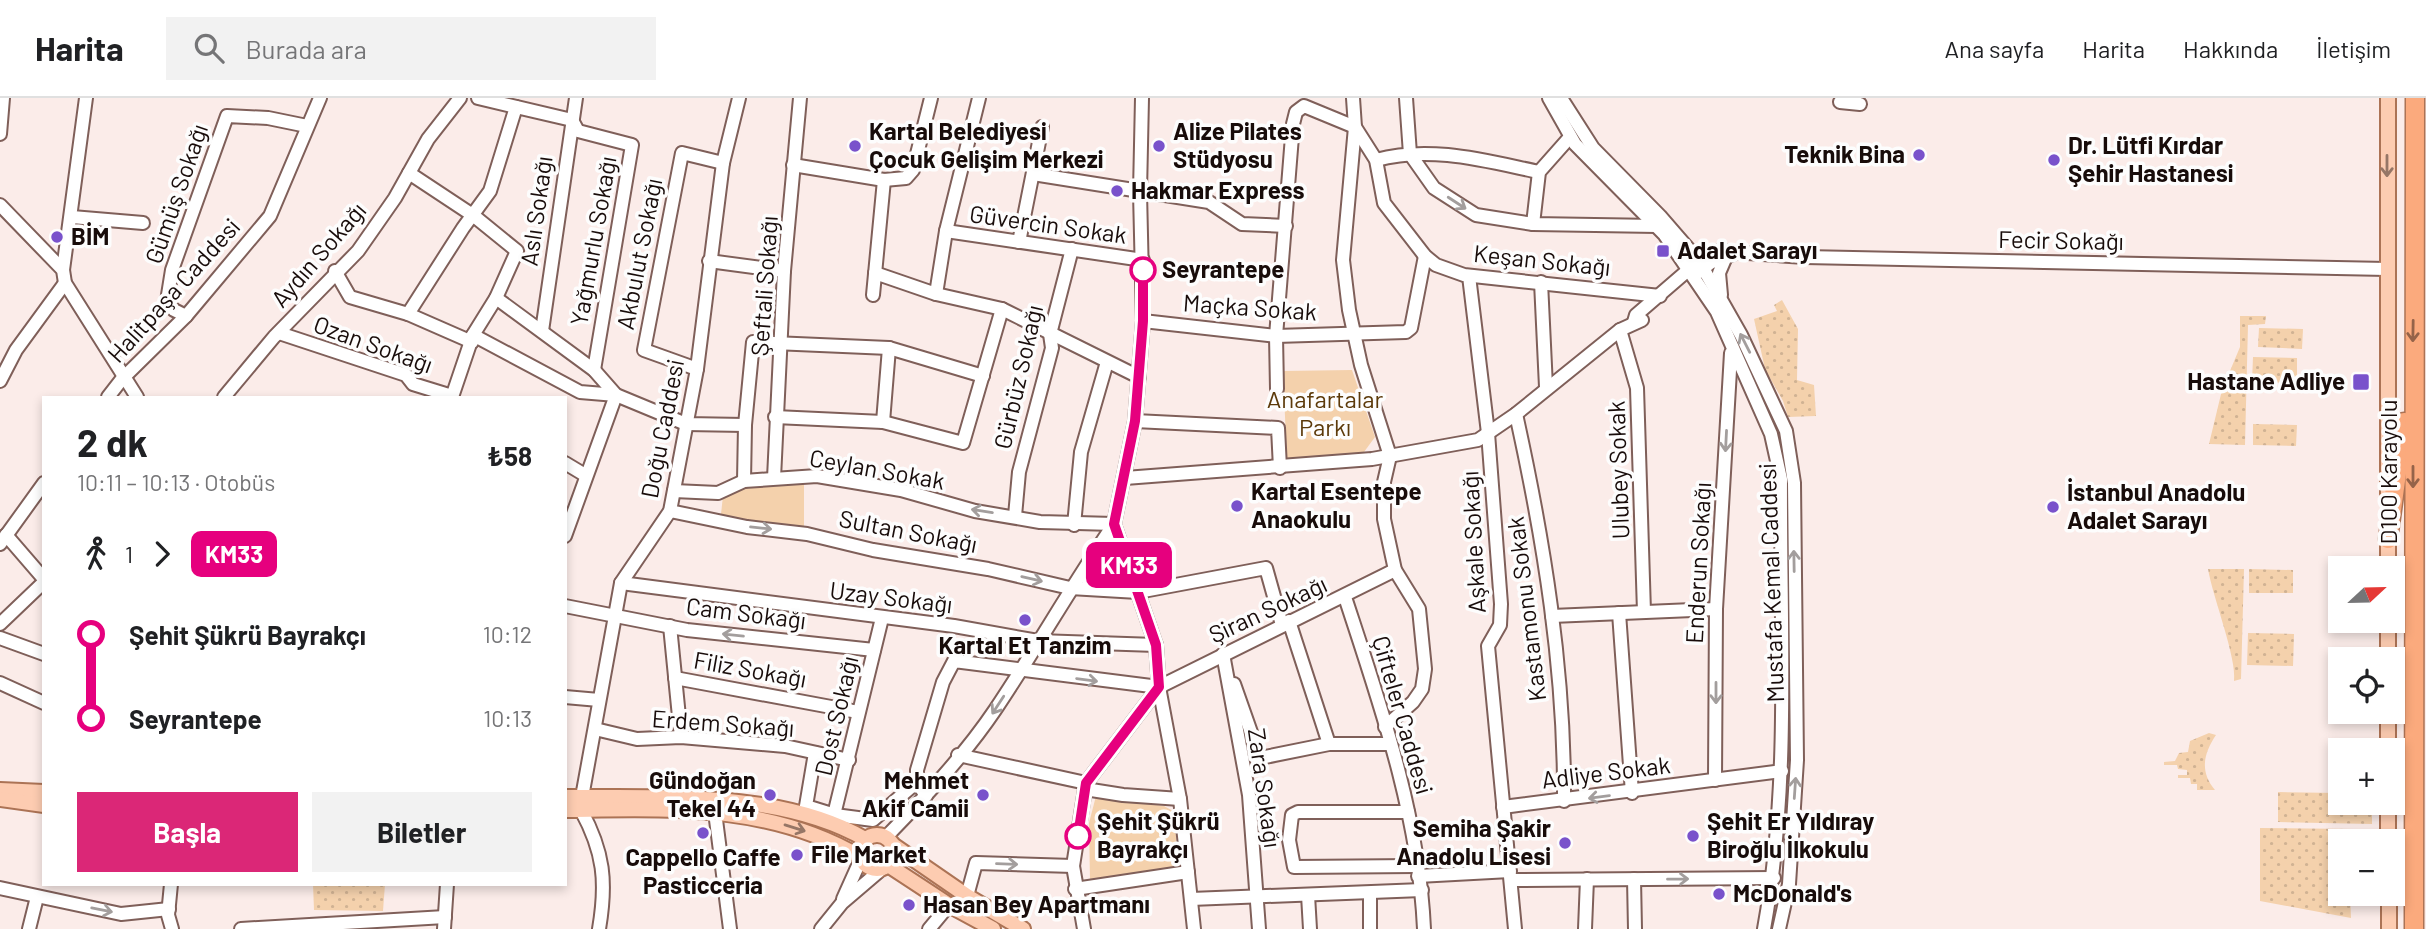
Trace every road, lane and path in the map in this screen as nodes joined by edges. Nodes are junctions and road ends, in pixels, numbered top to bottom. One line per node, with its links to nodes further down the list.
1 (3, 98): 25 (street)
2 (86, 98): 38 (street)
3 (320, 98): 22 (street, Halitpaşa Caddesi)
4 (460, 98): 32 (street, Aydın Sokağı)
5 (478, 98): 20 (street)
6 (576, 98): 21 (street, Aslı Sokağı)
7 (800, 98): 30 (street, Şeftali Sokağı)
8 (931, 98): 34 (street)
9 (979, 98): 43 (street)
10 (1142, 98): 35 (street)
11 (1353, 98): 24 (street)
12 (1406, 98): 27 (street)
13 (1549, 98): 26 (street, Mustafa Kemal Caddesi)
14 (1561, 98): 50 (street, Mustafa Kemal Caddesi)
15 (2388, 98): 51 (main road, one-way to 51)
16 (2415, 98): 78 (highway, D100 Karayolu, one-way to 78)
17 (737, 99): 29 (street, Doğu Caddesi)
18 (1840, 102): 19 (street)
19 (1860, 104)
20 (516, 107): 21 (street); 37 (street)
21 (572, 120): 69 (street, Aslı Sokağı); 81 (street, Yağmurlu Sokağı)
22 (307, 126): 65 (street, Halitpaşa Caddesi); 65 (street, Gümüş Sokağı)
23 (1042, 127): 33 (street)
24 (1355, 127): 28 (street); 41 (street); 71 (street)
25 (0, 134)
26 (1570, 137): 31 (street); 42 (street, Mustafa Kemal Caddesi)
27 (1410, 154): 28 (street); 31 (street); 40 (street, one-way to 40)
28 (1376, 160): 46 (street)
29 (723, 163): 49 (street, Doğu Caddesi); 80 (street, Akbulut Sokağı)
30 (793, 165): 34 (street); 53 (street, Şeftali Sokağı)
31 (1539, 172): 40 (street)
32 (409, 173): 37 (street); 52 (street, Aydın Sokağı)
33 (1033, 174): 35 (street); 44 (street)
34 (884, 180): 54 (street)
35 (1140, 192): 41 (street); 48 (street)
36 (0, 205): 55 (street)
37 (474, 216): 61 (street); 64 (street)
38 (72, 217): 39 (street); 55 (street)
39 (143, 223)
40 (1533, 225): 42 (street)
41 (1286, 226): 73 (street)
42 (1657, 226): 50 (street, Mustafa Kemal Caddesi)
43 (946, 231): 44 (street, Güvercin Sokak); 58 (street)
44 (1019, 242): 45 (street, Güvercin Sokak)
45 (1072, 249): 48 (street, Güvercin Sokak); 72 (street, Gürbüz Sokağı)
46 (1425, 256): 56 (street, Keşan Sokağı); 71 (street, Maçka Sokak)
47 (1729, 256): 50 (street, Fecir Sokağı); 51 (street, Fecir Sokağı); 62 (street)
48 (1143, 260): 66 (street)
49 (709, 261): 53 (street); 80 (street, Doğu Caddesi)
50 (1696, 269): 60 (street); 62 (street, Mustafa Kemal Caddesi); 67 (street); 77 (street, Mustafa Kemal Caddesi)
51 (2387, 270): 117 (main road)
52 (335, 271): 64 (street); 70 (street, Aydın Sokağı)
53 (784, 271): 75 (street, Şeftali Sokağı)
54 (875, 273): 58 (street); 59 (street)
55 (64, 276): 84 (street); 85 (street)
56 (1469, 276): 57 (street, Keşan Sokağı); 100 (street, Aşkale Sokağı)
57 (1541, 282): 60 (street, Keşan Sokağı); 86 (street)
58 (936, 294): 63 (street)
59 (873, 295)
60 (1660, 296): 67 (street)
61 (496, 298): 69 (street); 74 (street)
62 (1721, 298): 225 (street, Mustafa Kemal Caddesi, one-way to 62)
63 (1002, 309): 72 (street); 82 (street)
64 (408, 314): 74 (street)
65 (186, 316): 84 (street, Halitpaşa Caddesi)
66 (1143, 321): 73 (street, Maçka Sokak); 83 (street)
67 (1634, 322): 68 (street)
68 (1620, 330): 86 (street); 129 (street, Ulubey Sokak)
69 (542, 331): 81 (street)
70 (279, 333): 91 (street, Aydın Sokağı); 92 (street, Ozan Sokağı)
71 (1354, 333): 73 (street, Maçka Sokak); 101 (street)
72 (1050, 334): 79 (street); 112 (street, Gürbüz Sokağı)
73 (1276, 336): 87 (street)
74 (472, 339): 88 (street); 93 (street)
75 (782, 342): 76 (street); 95 (street, Şeftali Sokağı); 99 (street)
76 (890, 348): 82 (street); 97 (street)
77 (1731, 349): 128 (street, Enderun Sokağı, one-way to 128); 159 (street, Mustafa Kemal Caddesi)
78 (2413, 359): 117 (highway); 227 (highway, D100 Karayolu, one-way to 227)
79 (1107, 362): 83 (street); 115 (street)
80 (696, 369): 98 (street, Doğu Caddesi)
81 (594, 370): 88 (street)
82 (983, 376): 97 (street)
83 (1139, 377): 96 (street)
84 (122, 379): 89 (street, Halitpaşa Caddesi); 90 (street)
85 (0, 381)
86 (1546, 387): 94 (street)
87 (1277, 389)
88 (616, 395): 98 (street); 104 (street)
89 (109, 396)
90 (135, 396)
91 (225, 396)
92 (449, 396)
93 (452, 396)
94 (1516, 414): 100 (street); 132 (street, Kastamonu Sokak)
95 (775, 417): 97 (street); 105 (street, Şeftali Sokağı)
96 (1135, 421): 103 (street); 106 (street)
97 (883, 422)
98 (686, 424): 99 (street); 109 (street, Doğu Caddesi)
99 (744, 425): 107 (street)
100 (1488, 433): 101 (street); 173 (street, Aşkale Sokağı)
101 (1390, 456): 103 (street); 120 (street)
102 (567, 464): 104 (street)
103 (1280, 468): 106 (street)
104 (585, 475): 116 (street)
105 (774, 478): 107 (street, Ceylan Sokak); 112 (street, Ceylan Sokak, one-way to 105)
106 (1125, 478): 114 (street)
107 (744, 481): 110 (street, Ceylan Sokak)
108 (42, 486): 118 (street)
109 (674, 491): 110 (street, Ceylan Sokak); 111 (street, Doğu Caddesi)
110 (718, 493): 113 (street)
111 (670, 511): 113 (street, Sultan Sokağı); 123 (street, Doğu Caddesi)
112 (1015, 516): 115 (street, Ceylan Sokak)
113 (715, 518): 124 (street, Sultan Sokağı, one-way to 124)
114 (1114, 524): 115 (street, Ceylan Sokak); 124 (street); 125 (street)
115 (1074, 525)
116 (567, 530)
117 (2388, 539): 119 (main road)
118 (3, 540): 121 (street)
119 (2388, 556)
120 (1395, 570): 126 (street, Şiran Sokağı); 151 (street)
121 (42, 578)
122 (42, 582): 135 (street)
123 (621, 583): 131 (street, Doğu Caddesi); 133 (street, Uzay Sokağı)
124 (1070, 587): 125 (street, Sultan Sokağı); 138 (street)
125 (1138, 592): 134 (street, Sultan Sokağı); 139 (street)
126 (1345, 597): 134 (street, Şiran Sokağı); 151 (street, Çifteler Caddesi)
127 (567, 606): 131 (street, Cam Sokağı)
128 (1716, 609): 129 (street); 160 (street, Enderun Sokağı, one-way to 160)
129 (1644, 612): 130 (street)
130 (1619, 613): 132 (street); 165 (street)
131 (614, 615): 136 (street, Cam Sokağı); 148 (street, Doğu Caddesi)
132 (1552, 616): 170 (street, Kastamonu Sokak)
133 (882, 618): 138 (street, Uzay Sokağı); 140 (street, Dost Sokağı)
134 (1286, 623): 142 (street, Şiran Sokağı); 154 (street)
135 (0, 624)
136 (670, 626): 140 (street, Cam Sokağı, one-way to 136); 144 (street)
137 (0, 638): 141 (street)
138 (1038, 641): 139 (street, Uzay Sokağı); 143 (street)
139 (1156, 645): 146 (street)
140 (874, 650): 150 (street, Dost Sokağı)
141 (42, 653)
142 (1223, 654): 146 (street, Şiran Sokağı); 154 (street); 198 (street, Zara Sokağı)
143 (1019, 671): 146 (street, one-way to 146); 157 (street, one-way to 157); 161 (street)
144 (675, 678): 150 (street, Filiz Sokağı); 153 (street)
145 (0, 683): 149 (street)
146 (1159, 687): 162 (street); 169 (street)
147 (567, 697): 148 (street)
148 (598, 700): 152 (street, Doğu Caddesi)
149 (42, 702)
150 (858, 712): 158 (street, Dost Sokağı)
151 (1385, 727): 155 (street, Çifteler Caddesi)
152 (595, 729): 153 (street, Erdem Sokağı); 171 (street, Doğu Caddesi)
153 (681, 737): 156 (street, Erdem Sokağı)
154 (1329, 744): 155 (street)
155 (1390, 744): 176 (street, Çifteler Caddesi)
156 (815, 752): 158 (street, Erdem Sokağı); 177 (street)
157 (958, 755): 162 (street); 166 (street)
158 (849, 760): 177 (street, Dost Sokağı)
159 (1782, 771): 160 (street, Adliye Sokak); 186 (street, Mustafa Kemal Caddesi)
160 (1715, 780): 165 (street, Adliye Sokak)
161 (917, 782): 166 (street); 177 (street)
162 (1085, 786): 169 (street); 182 (street)
163 (0, 790): 164 (main road)
164 (42, 792)
165 (1632, 793): 170 (street, Adliye Sokak, one-way to 170)
166 (926, 796): 179 (street)
167 (567, 798): 171 (main road)
168 (0, 799): 172 (main road)
169 (1180, 799): 184 (street)
170 (1564, 801): 173 (street, Adliye Sokak)
171 (582, 803): 174 (main road); 175 (main road); 177 (main road); 209 (street)
172 (42, 805)
173 (1503, 807): 185 (street, Aşkale Sokağı)
174 (567, 809)
175 (715, 812): 180 (main road, one-way to 180); 210 (street)
176 (1408, 812): 183 (street, Çifteler Caddesi); 183 (street)
177 (834, 819): 178 (main road)
178 (865, 839): 179 (main road); 180 (main road)
179 (889, 841): 181 (main road); 196 (main road)
180 (861, 858): 181 (main road); 200 (street)
181 (886, 866): 200 (street); 201 (main road)
182 (1073, 866): 192 (street); 196 (street, one-way to 182)
183 (1417, 871): 185 (street); 193 (street, Çifteler Caddesi)
184 (1188, 872): 192 (street); 199 (street)
185 (1511, 875): 187 (street); 221 (street, Aşkale Sokağı)
186 (1774, 878): 188 (street, one-way to 186); 224 (street, Mustafa Kemal Caddesi)
187 (1587, 879): 188 (street); 222 (street)
188 (1634, 879): 223 (street)
189 (172, 886): 203 (street)
190 (447, 886): 204 (street)
191 (0, 888): 197 (street)
192 (1075, 889): 215 (street)
193 (1422, 890): 194 (street); 220 (street, Çifteler Caddesi)
194 (1370, 894): 195 (street); 219 (street)
195 (1308, 895): 198 (street); 218 (street)
196 (967, 896): 214 (main road)
197 (37, 897): 203 (street, one-way to 203); 206 (street)
198 (1256, 897): 199 (street); 217 (street, Zara Sokağı)
199 (1191, 899): 216 (street)
200 (842, 903): 211 (street)
201 (949, 905): 212 (street); 213 (main road)
202 (2389, 906): 226 (main road)
203 (169, 909): 207 (street)
204 (445, 923): 205 (street)
205 (331, 926): 208 (street)
206 (29, 929)
207 (172, 929)
208 (241, 929)
209 (599, 929)
210 (730, 929)
211 (821, 929)
212 (929, 929)
213 (993, 929)
214 (1023, 929)
215 (1084, 929)
216 (1194, 929)
217 (1259, 929)
218 (1310, 929)
219 (1370, 929)
220 (1424, 929)
221 (1515, 929)
222 (1585, 929)
223 (1635, 929)
224 (1764, 929)
225 (1779, 929)
226 (2389, 929)
227 (2414, 929)

